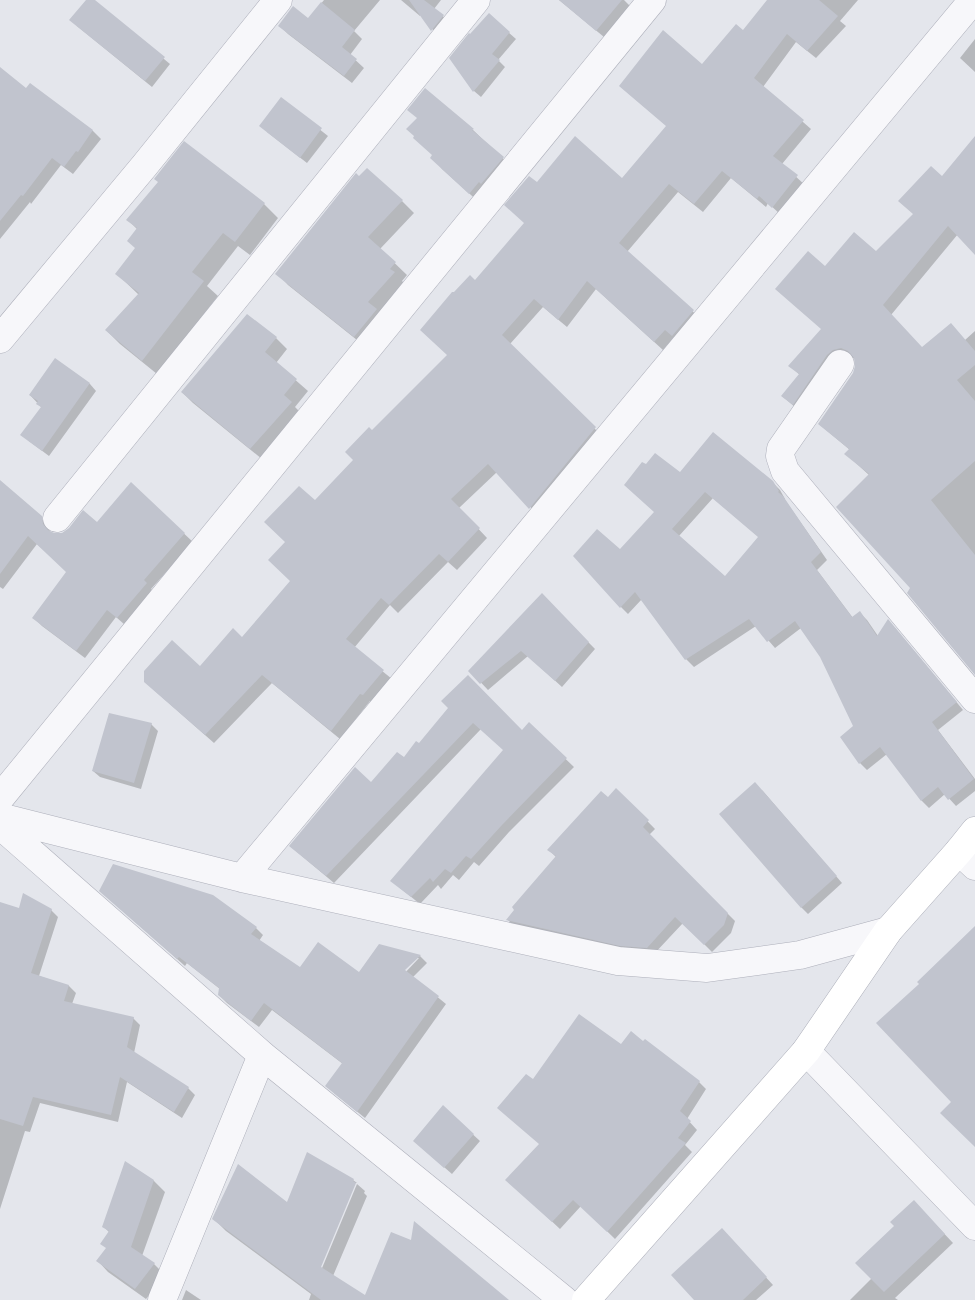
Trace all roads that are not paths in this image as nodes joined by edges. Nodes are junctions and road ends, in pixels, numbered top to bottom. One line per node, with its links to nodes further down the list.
1 (278, 0): 5 (street)
2 (476, 0): 7 (street)
3 (652, 0): 9 (street)
4 (973, 0): 13 (street)
5 (0, 339)
6 (840, 364): 8 (street)
7 (57, 518)
8 (975, 699)
9 (0, 798)
10 (0, 817): 13 (street)
11 (0, 825): 16 (street)
12 (970, 849): 14 (street)
13 (242, 878): 14 (street)
14 (888, 931): 15 (street)
15 (806, 1051): 17 (street); 18 (street)
16 (262, 1055): 19 (street); 20 (street)
17 (975, 1226)
18 (591, 1298)
19 (162, 1300)
20 (564, 1300)

